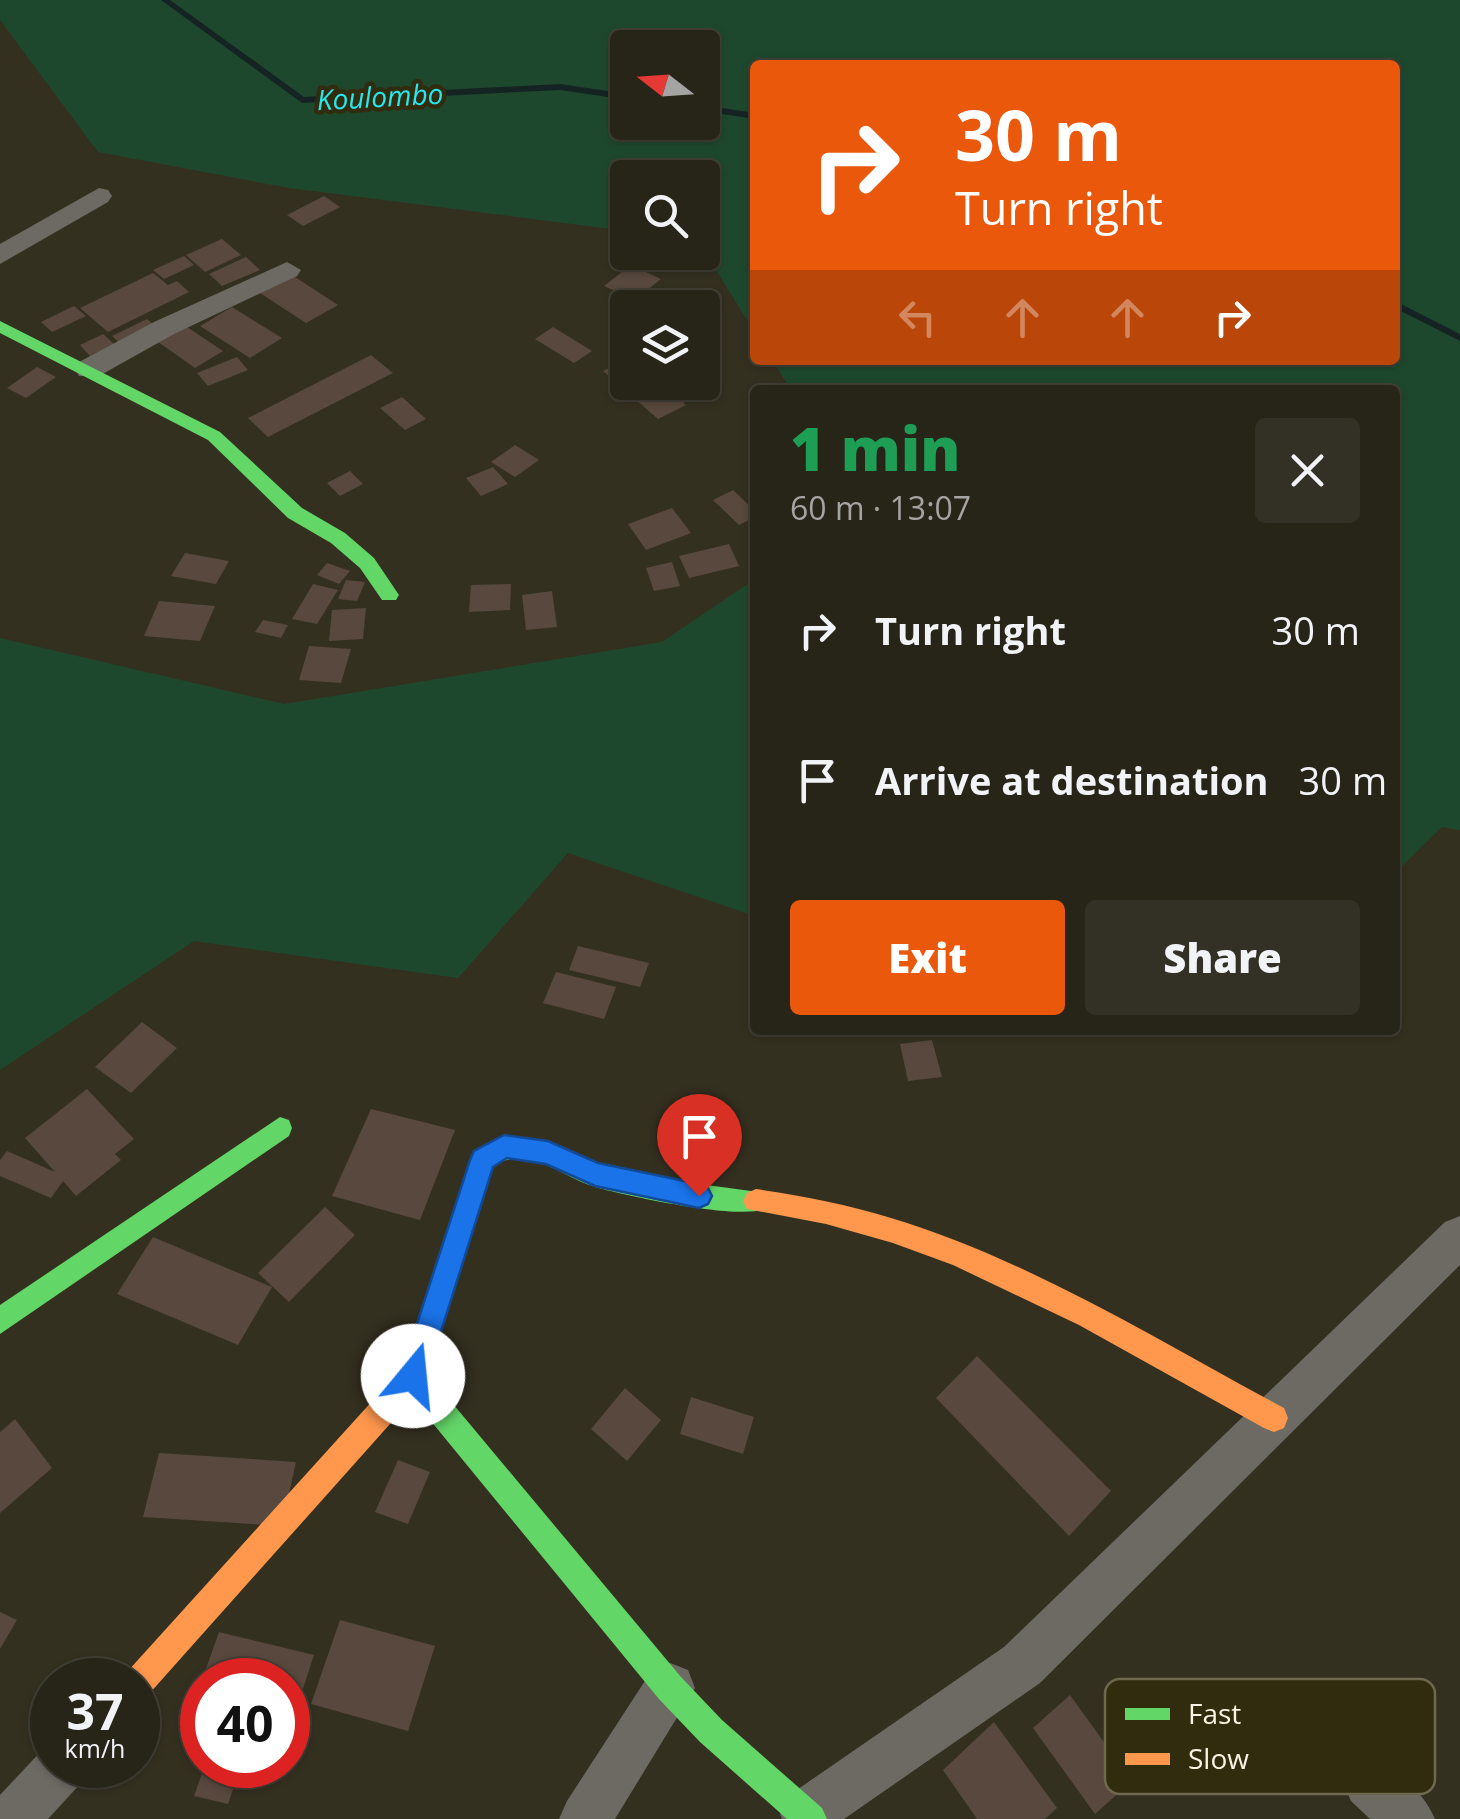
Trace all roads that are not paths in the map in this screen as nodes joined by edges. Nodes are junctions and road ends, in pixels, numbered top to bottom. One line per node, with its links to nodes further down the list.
1 (99, 196): 2 (street)
2 (0, 256)
3 (287, 270): 5 (street)
4 (0, 326): 5 (street)
5 (89, 369): 6 (street)
6 (388, 596)
7 (280, 1128): 9 (street)
8 (1460, 1236): 11 (street)
9 (0, 1321)
10 (413, 1376): 11 (street); 12 (street); 13 (street)
11 (1274, 1418): 16 (street)
12 (160, 1659)
13 (670, 1688): 16 (street); 18 (street)
14 (42, 1788): 17 (street)
15 (1381, 1794): 19 (street)
16 (808, 1817)
17 (13, 1819)
18 (585, 1819)
19 (1409, 1819)

